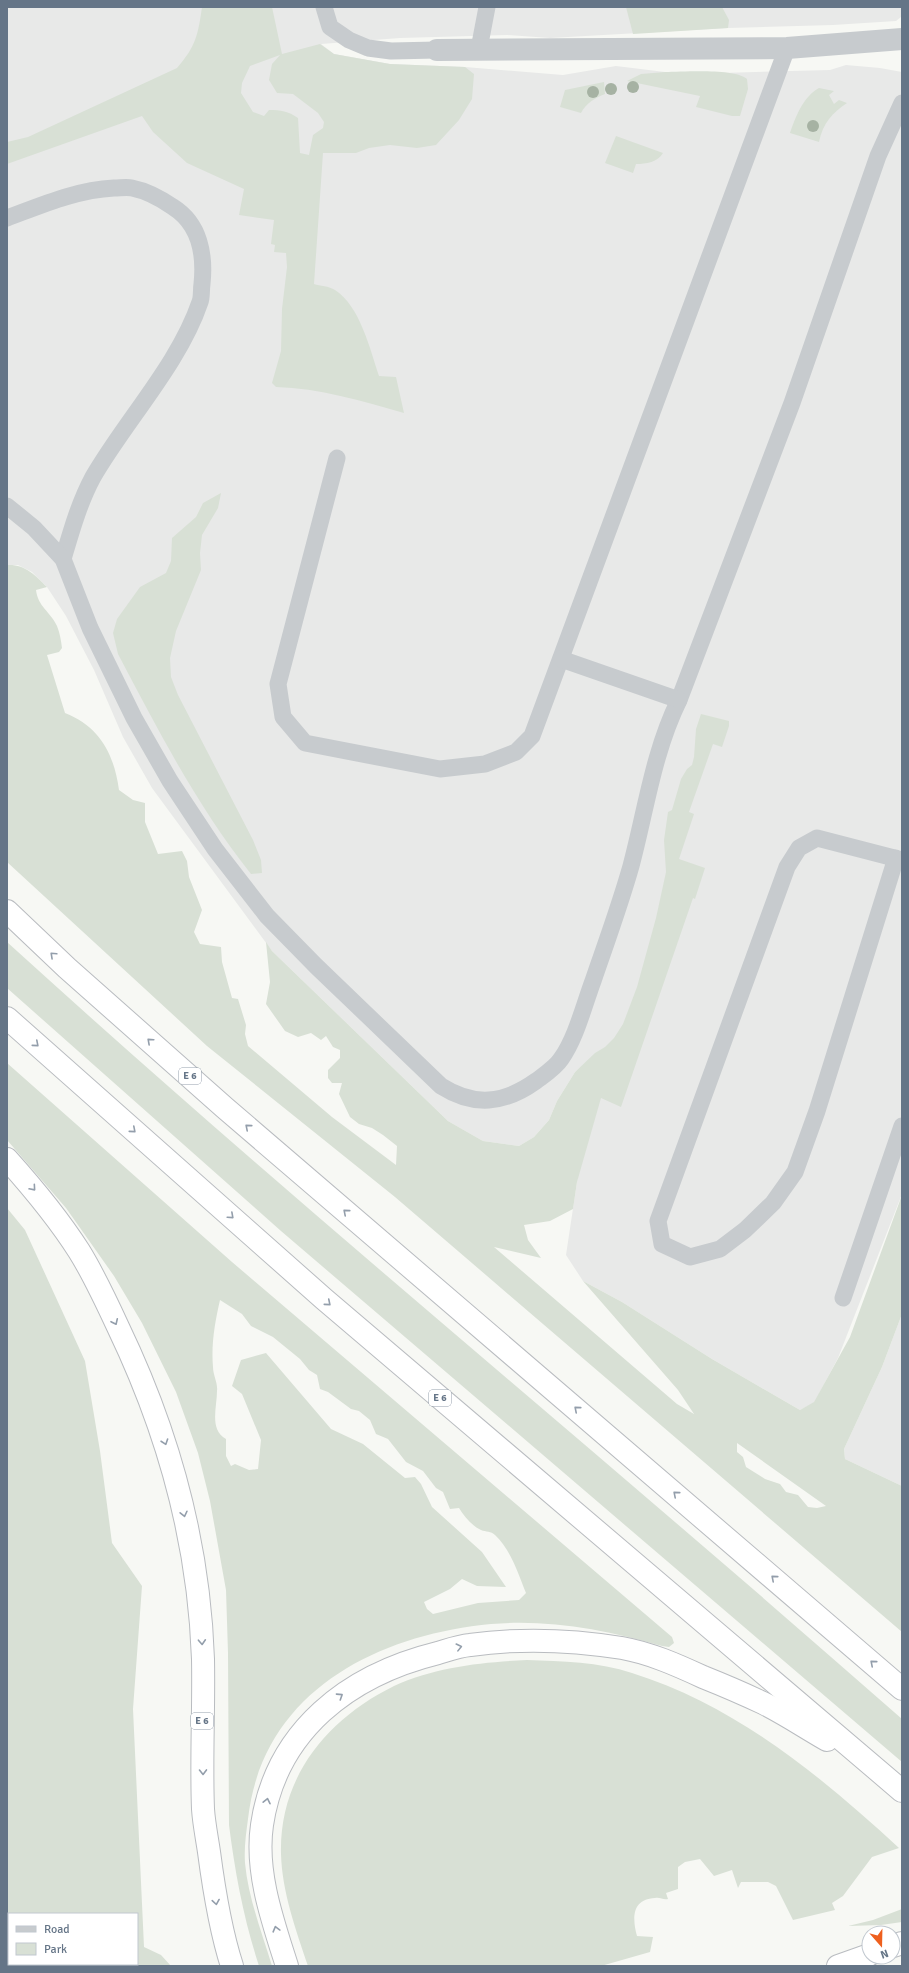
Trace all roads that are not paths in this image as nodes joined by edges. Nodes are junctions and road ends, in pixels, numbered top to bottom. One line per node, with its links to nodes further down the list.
1 (324, 7): 6 (lane)
2 (486, 7): 5 (lane)
3 (902, 39): 4 (street)
4 (787, 48): 5 (street); 12 (lane)
5 (479, 49): 6 (street)
6 (437, 50)
7 (902, 103): 13 (lane)
8 (7, 218): 11 (lane)
9 (337, 458): 12 (lane)
10 (7, 506): 11 (lane)
11 (63, 559): 13 (lane)
12 (561, 659): 13 (lane)
13 (679, 700)
14 (899, 859): 14 (lane)
15 (7, 911): 20 (highway, E 6, one-way to 15)
16 (7, 1018): 21 (highway, E 6, one-way to 21)
17 (902, 1126): 19 (lane)
18 (7, 1159): 24 (highway, E 6, one-way to 24)
19 (842, 1298)
20 (902, 1689)
21 (880, 1771): 22 (highway, E 6); 25 (highway, E 6, one-way to 21)
22 (902, 1791)
23 (861, 1958): 26 (highway)
24 (232, 1966)
25 (287, 1966)
26 (838, 1966)

